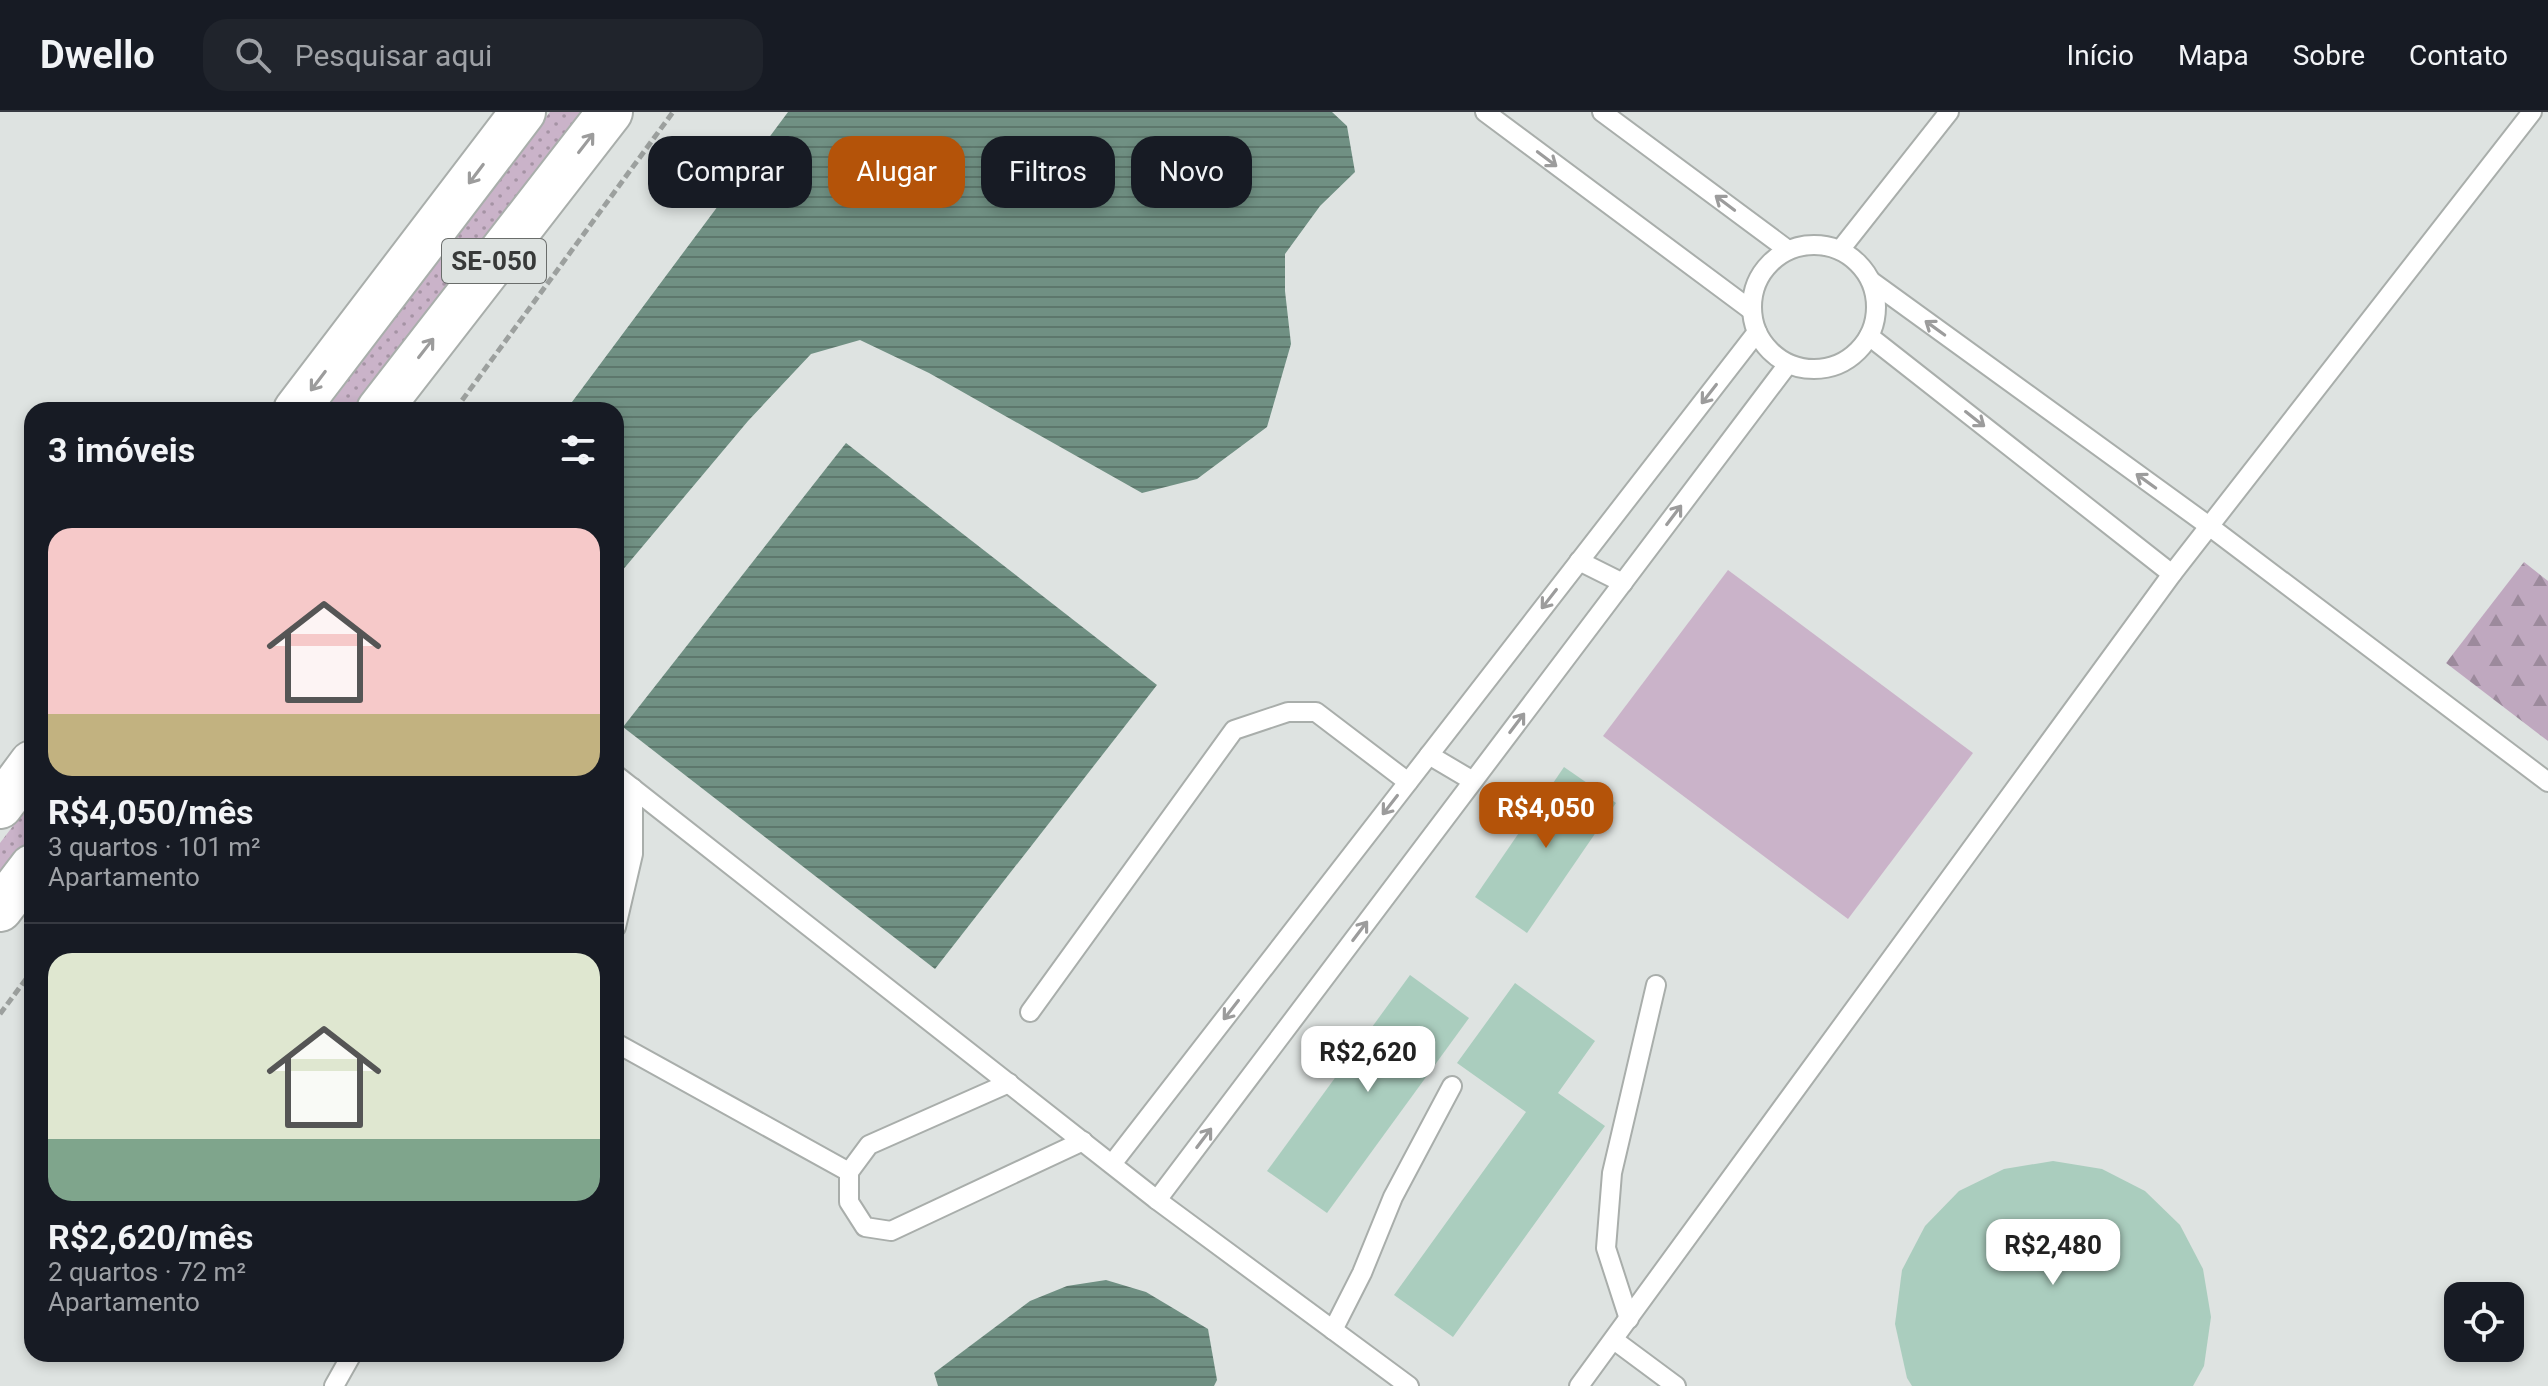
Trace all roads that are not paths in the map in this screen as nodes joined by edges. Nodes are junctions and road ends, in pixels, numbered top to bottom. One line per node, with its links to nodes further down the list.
1 (523, 112): 14 (main road, SE-050, one-way to 14)
2 (610, 112): 15 (main road, SE-050, one-way to 2)
3 (1485, 112): 10 (lane, one-way to 10)
4 (1602, 112): 7 (lane, one-way to 4)
5 (1949, 112): 8 (lane)
6 (2532, 112): 16 (lane)
7 (1788, 250): 8 (lane); 10 (lane)
8 (1840, 250): 9 (lane)
9 (1871, 281): 12 (lane); 16 (lane, one-way to 9)
10 (1751, 310): 11 (lane)
11 (1757, 332): 13 (lane); 17 (lane, one-way to 17)
12 (1869, 336): 13 (lane); 18 (lane, one-way to 18)
13 (1788, 364): 19 (lane, one-way to 13)
14 (302, 402)
15 (385, 402)
16 (2209, 526): 18 (lane); 25 (lane)
17 (1579, 561): 19 (lane); 20 (lane, one-way to 20)
18 (2172, 574): 40 (lane)
19 (1623, 583): 23 (lane, one-way to 19)
20 (1429, 755): 23 (lane); 24 (lane)
21 (24, 774): 27 (main road)
22 (624, 781): 26 (lane)
23 (1473, 781): 39 (lane, one-way to 23)
24 (1408, 782): 32 (lane); 37 (lane, one-way to 37)
25 (2548, 782)
26 (633, 788): 29 (lane); 34 (lane)
27 (0, 806)
28 (24, 878): 30 (main road)
29 (624, 893)
30 (0, 909)
31 (1656, 985): 40 (lane)
32 (1030, 1012)
33 (624, 1047): 38 (lane)
34 (1009, 1083): 36 (lane); 38 (lane)
35 (1452, 1086): 41 (lane)
36 (1083, 1141): 37 (lane); 38 (lane)
37 (1112, 1164): 39 (lane)
38 (849, 1172)
39 (1157, 1200): 41 (lane)
40 (1629, 1319): 42 (lane)
41 (1333, 1330): 45 (lane)
42 (1614, 1340): 46 (lane); 47 (lane)
43 (348, 1362): 44 (lane)
44 (334, 1386)
45 (1409, 1386)
46 (1579, 1386)
47 (1676, 1386)

